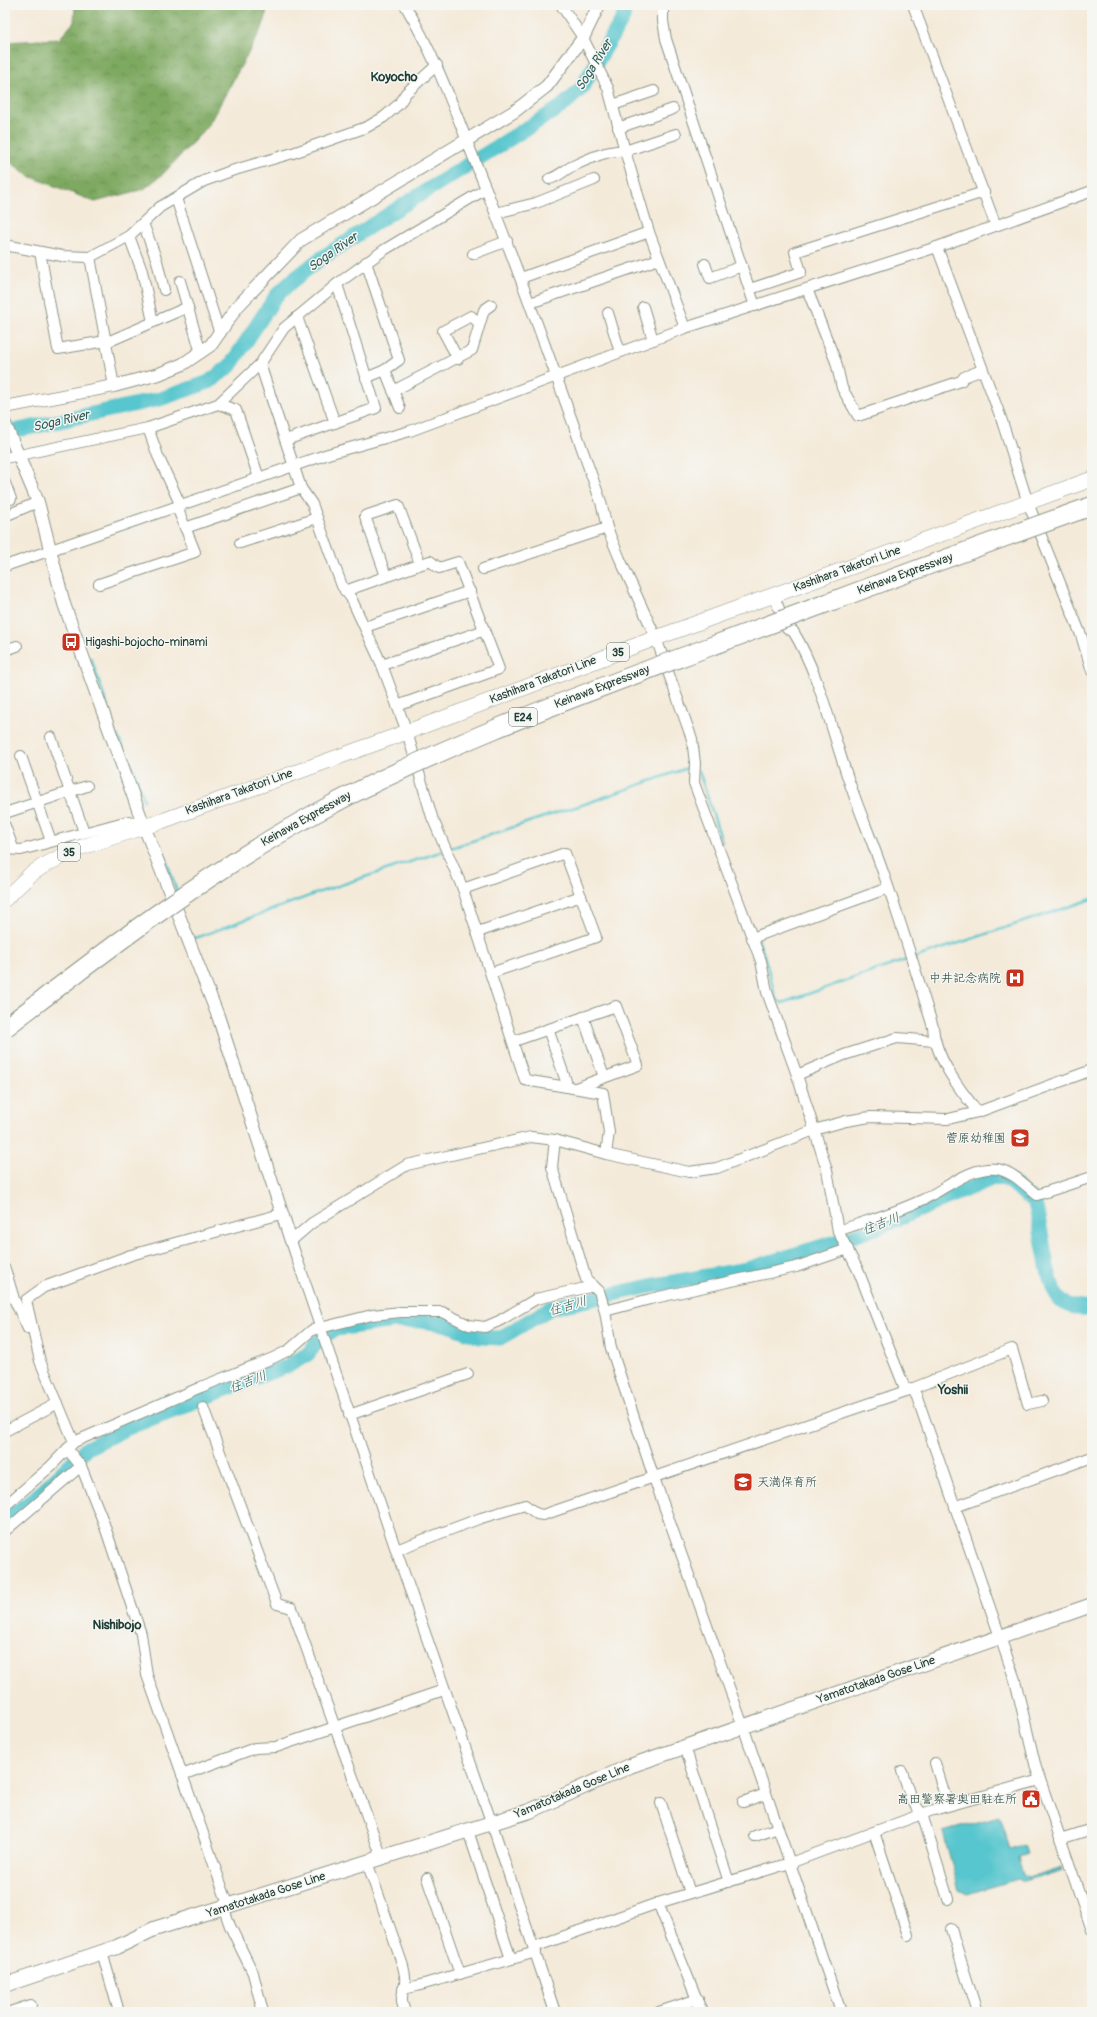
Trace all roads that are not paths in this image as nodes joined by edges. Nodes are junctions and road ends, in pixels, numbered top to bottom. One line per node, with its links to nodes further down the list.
1 (405, 5): 7 (street)
2 (561, 5): 6 (street)
3 (599, 5): 6 (street)
4 (663, 5): 35 (street)
5 (912, 5): 19 (street)
6 (584, 41): 9 (street); 13 (street)
7 (437, 65): 13 (street); 20 (street)
8 (654, 91): 9 (street)
9 (613, 105): 11 (street)
10 (673, 110): 11 (street)
11 (618, 128): 14 (street)
12 (676, 134): 14 (street)
13 (468, 143): 17 (street); 52 (street)
14 (624, 152): 15 (street); 24 (street)
15 (549, 179)
16 (594, 180): 21 (street)
17 (485, 187): 21 (street); 33 (street)
18 (1092, 191): 23 (street)
19 (984, 192): 23 (street); 39 (street)
20 (176, 198): 22 (street); 52 (street)
21 (496, 213): 26 (street)
22 (143, 223): 25 (street); 41 (street)
23 (996, 226): 28 (street)
24 (649, 232): 32 (street); 36 (street)
25 (129, 236): 31 (street); 49 (street)
26 (507, 241): 30 (street); 36 (street)
27 (5, 245): 29 (street)
28 (938, 247): 40 (street); 60 (street)
29 (40, 252): 31 (street); 54 (street)
30 (473, 254)
31 (90, 257): 54 (street)
32 (659, 259): 42 (street); 51 (street)
33 (366, 262): 38 (street); 59 (street)
34 (705, 264): 35 (street)
35 (742, 266): 39 (street)
36 (521, 278): 42 (street)
37 (180, 281): 45 (street)
38 (337, 284): 48 (street); 62 (street)
39 (750, 289): 44 (street)
40 (807, 289): 44 (street); 60 (street)
41 (164, 290)
42 (530, 303): 61 (street)
43 (492, 305): 50 (street)
44 (755, 306): 51 (street)
45 (188, 307): 49 (street); 56 (street)
46 (643, 307): 53 (street)
47 (608, 313): 55 (street)
48 (297, 317): 58 (street); 68 (street)
49 (153, 322): 54 (street)
50 (479, 323): 57 (street); 57 (street)
51 (685, 328): 53 (street)
52 (220, 334): 56 (street)
53 (653, 340): 55 (street)
54 (106, 341): 63 (street)
55 (620, 352): 61 (street)
56 (201, 353): 63 (street)
57 (458, 359): 64 (street)
58 (260, 364): 65 (street); 71 (street)
59 (385, 370): 62 (street); 64 (street)
60 (982, 370): 81 (street)
61 (555, 377): 74 (street); 87 (street)
62 (366, 378): 68 (street)
63 (114, 386): 66 (street)
64 (393, 391): 67 (street)
65 (218, 404): 70 (street); 75 (street)
66 (5, 407)
67 (400, 408)
68 (334, 423): 71 (street)
69 (5, 424): 72 (street)
70 (148, 428): 72 (street); 82 (street)
71 (286, 440): 74 (street)
72 (18, 454): 73 (street); 80 (street)
73 (5, 458)
74 (295, 467): 75 (street); 78 (street)
75 (260, 478): 82 (street)
76 (1092, 480): 81 (main road, Kashihara Takatori Line / 35)
77 (5, 483): 79 (street)
78 (301, 488): 85 (street); 86 (street)
79 (11, 499)
80 (38, 502): 84 (street); 89 (street)
81 (1028, 503): 97 (main road, Kashihara Takatori Line / 35); 104 (street)
82 (179, 506): 86 (street); 89 (street)
83 (1092, 506): 126 (highway, Keinawa Expressway / E24, bridge)
84 (5, 516)
85 (317, 518): 88 (street); 95 (street)
86 (185, 528): 94 (street)
87 (607, 528): 92 (street); 100 (street)
88 (240, 543)
89 (49, 550): 91 (street); 114 (street)
90 (420, 564): 93 (street); 93 (street); 96 (street)
91 (5, 566)
92 (483, 570)
93 (386, 576): 95 (street)
94 (99, 584)
95 (345, 591): 98 (street)
96 (470, 591): 98 (street); 99 (street)
97 (774, 596): 100 (main road, Kashihara Takatori Line / 35); 118 (street)
98 (365, 627): 103 (street)
99 (485, 630): 103 (street); 105 (street)
100 (656, 638): 106 (main road, Kashihara Takatori Line / 35); 123 (street)
101 (17, 646): 102 (street)
102 (5, 650)
103 (382, 665): 105 (street)
104 (1092, 671)
105 (397, 706): 106 (street)
106 (407, 732): 114 (main road, Kashihara Takatori Line / 35); 119 (street)
107 (51, 737): 110 (street)
108 (21, 756): 111 (street)
109 (87, 786): 110 (street)
110 (70, 791): 111 (street); 115 (street)
111 (37, 802): 112 (street); 116 (street)
112 (5, 813)
113 (5, 826): 117 (street)
114 (144, 826): 115 (street); 121 (main road, Kashihara Takatori Line / 35); 139 (street)
115 (84, 832): 116 (street)
116 (51, 841): 117 (street)
117 (9, 848)
118 (888, 888): 123 (street); 129 (street)
119 (463, 889): 120 (street); 122 (street)
120 (582, 896): 122 (street); 124 (street)
121 (5, 899)
122 (478, 932): 124 (street)
123 (755, 936): 131 (street)
124 (491, 973): 128 (street)
125 (583, 1017): 127 (street); 132 (street); 132 (street)
126 (5, 1028)
127 (548, 1029): 128 (street); 133 (street)
128 (514, 1041): 133 (street)
129 (934, 1041): 131 (street); 134 (street)
130 (1092, 1070): 134 (street)
131 (797, 1075): 135 (street)
132 (604, 1077): 133 (street)
133 (571, 1087): 137 (street)
134 (978, 1112): 135 (street)
135 (814, 1130): 137 (street); 140 (street)
136 (555, 1140): 137 (street); 141 (street); 144 (street)
137 (606, 1154)
138 (1092, 1177): 140 (street)
139 (281, 1214): 141 (street); 147 (street)
140 (838, 1231): 142 (street)
141 (291, 1241): 146 (street)
142 (848, 1249): 145 (street); 149 (street)
143 (5, 1269): 147 (street)
144 (594, 1286): 145 (street); 146 (street)
145 (606, 1311): 158 (street)
146 (320, 1327): 153 (street); 155 (street)
147 (37, 1348): 151 (street)
148 (468, 1374): 153 (street)
149 (909, 1390): 150 (street); 158 (street); 160 (street)
150 (1042, 1401)
151 (58, 1403): 154 (street); 155 (street)
152 (204, 1407): 167 (street)
153 (349, 1415): 162 (street)
154 (5, 1431)
155 (70, 1446): 157 (street); 159 (street)
156 (1092, 1457): 160 (street)
157 (81, 1466): 161 (street); 171 (street)
158 (654, 1478): 162 (street); 166 (street)
159 (5, 1506)
160 (955, 1507): 164 (street)
161 (5, 1531)
162 (396, 1550): 165 (street)
163 (1092, 1605): 164 (main road, Yamatotakada Gose Line)
164 (1000, 1637): 166 (main road, Yamatotakada Gose Line); 172 (street)
165 (444, 1690): 167 (street); 178 (street)
166 (743, 1726): 168 (main road, Yamatotakada Gose Line); 173 (street)
167 (335, 1727): 171 (street); 185 (street)
168 (685, 1747): 178 (main road, Yamatotakada Gose Line); 189 (street)
169 (935, 1763): 176 (street)
170 (902, 1771): 177 (street)
171 (182, 1775): 193 (street)
172 (1040, 1780): 176 (street); 184 (street)
173 (766, 1794): 174 (street); 179 (street)
174 (743, 1802)
175 (661, 1803): 190 (street)
176 (948, 1806): 177 (street)
177 (922, 1814): 182 (street); 191 (street)
178 (492, 1824): 181 (main road, Yamatotakada Gose Line); 197 (street)
179 (778, 1828): 183 (street); 187 (street)
180 (1092, 1829): 184 (street)
181 (468, 1831): 185 (main road, Yamatotakada Gose Line); 199 (street)
182 (874, 1832): 187 (street); 196 (street)
183 (755, 1836)
184 (1060, 1839): 195 (street)
185 (382, 1858): 186 (main road, Yamatotakada Gose Line)
186 (367, 1862): 193 (main road, Yamatotakada Gose Line); 202 (street)
187 (790, 1864): 189 (street); 212 (street)
188 (427, 1878): 200 (street)
189 (729, 1882): 190 (street)
190 (690, 1893): 192 (street)
191 (948, 1900)
192 (658, 1903): 197 (street); 203 (street)
193 (226, 1908): 198 (main road, Yamatotakada Gose Line); 207 (street)
194 (951, 1930): 213 (street)
195 (1092, 1930)
196 (908, 1935)
197 (535, 1949): 199 (street); 209 (street)
198 (102, 1952): 201 (main road, Yamatotakada Gose Line); 206 (street)
199 (510, 1959): 200 (street)
200 (460, 1974): 202 (street)
201 (5, 1985)
202 (403, 1989): 208 (street)
203 (698, 1999): 210 (street); 211 (street)
204 (31, 2005): 205 (street)
205 (10, 2012)
206 (119, 2012)
207 (263, 2012)
208 (405, 2012)
209 (554, 2012)
210 (659, 2012)
211 (702, 2012)
212 (841, 2012)
213 (977, 2012)

